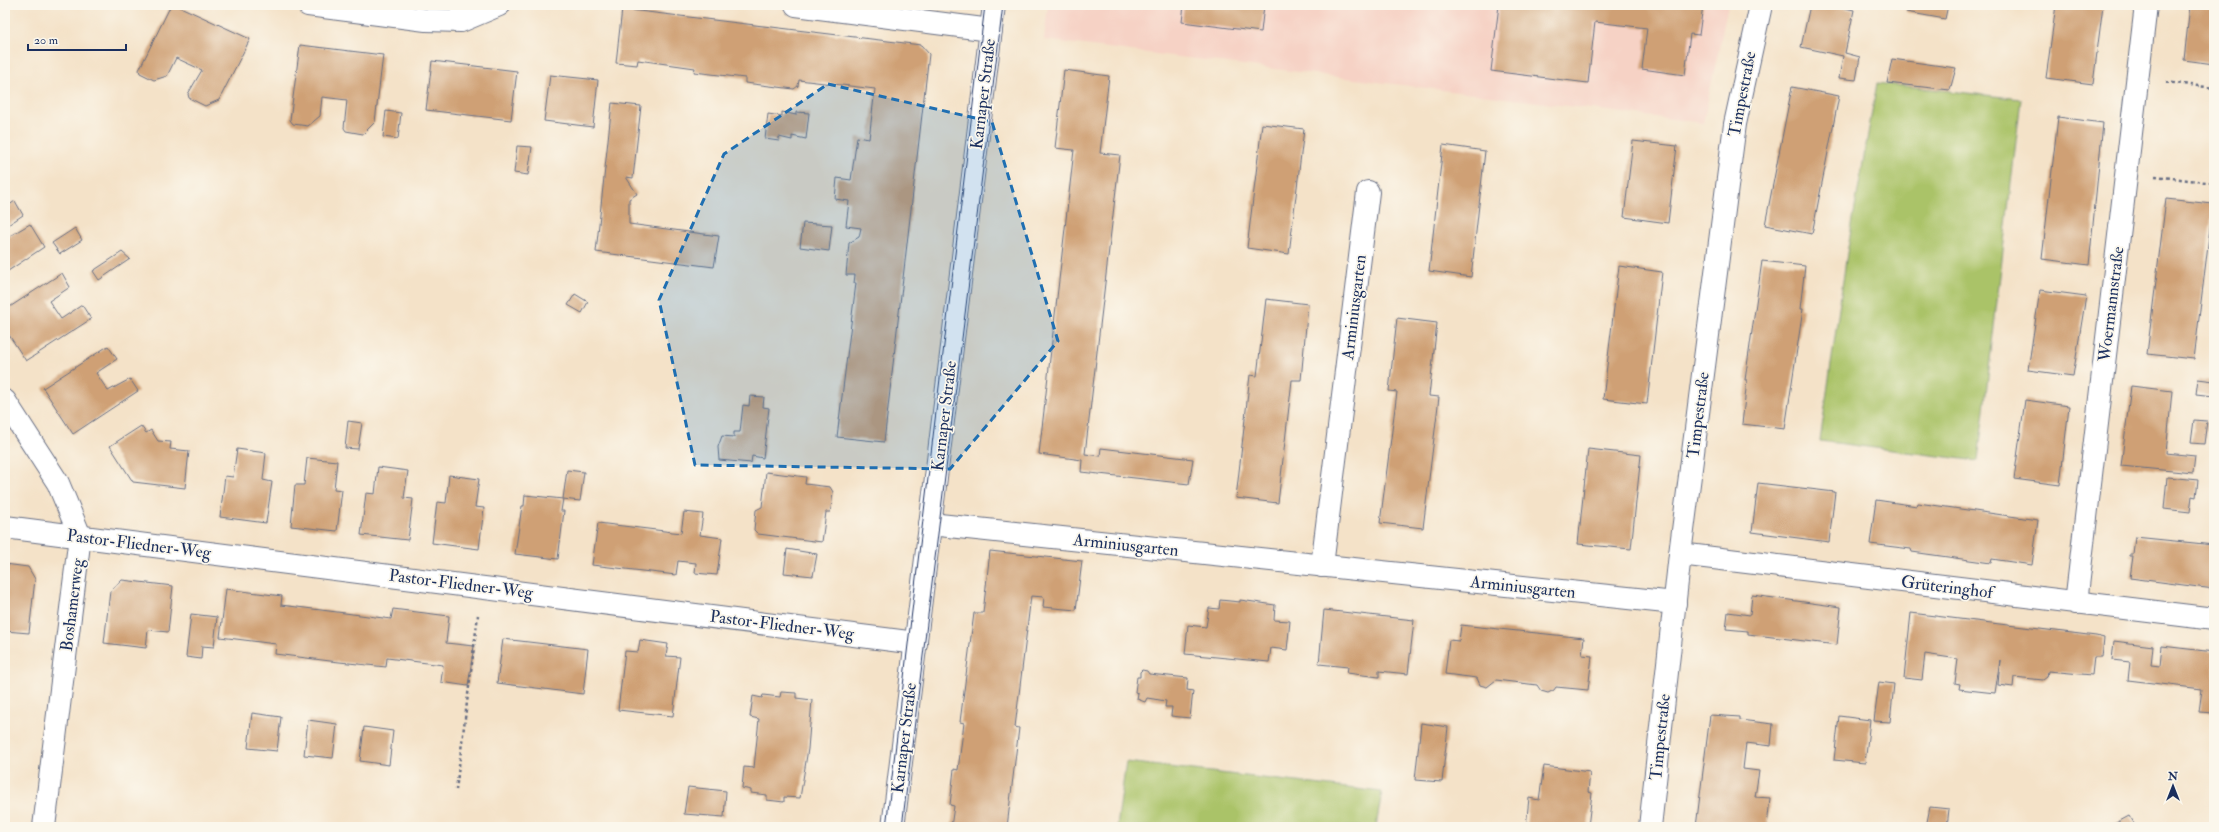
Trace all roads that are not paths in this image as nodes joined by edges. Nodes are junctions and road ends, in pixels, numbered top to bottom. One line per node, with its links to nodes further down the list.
1 (308, 5): 2 (street)
2 (499, 5)
3 (796, 5): 7 (street)
4 (994, 5): 7 (street, Karnaper Straße)
5 (1761, 5): 13 (street, Timpestraße)
6 (2146, 5): 16 (street, Woermannstraße)
7 (991, 30): 10 (street, Karnaper Straße)
8 (1368, 192): 14 (street, Arminiusgarten)
9 (5, 401): 12 (street, Boshamerweg)
10 (930, 524): 14 (street, Arminiusgarten); 18 (street, Karnaper Straße)
11 (5, 527): 12 (street, Pastor-Fliedner-Weg)
12 (80, 536): 18 (street, Pastor-Fliedner-Weg); 19 (street, Boshamerweg)
13 (1680, 554): 15 (street, Timpestraße); 16 (street, Grüteringhof)
14 (1322, 566): 15 (street, Arminiusgarten)
15 (1675, 603): 21 (street, Timpestraße)
16 (2076, 603): 17 (street, Grüteringhof)
17 (2214, 620)
18 (916, 643): 20 (street, Karnaper Straße)
19 (44, 827)
20 (893, 827)
21 (1650, 827)

